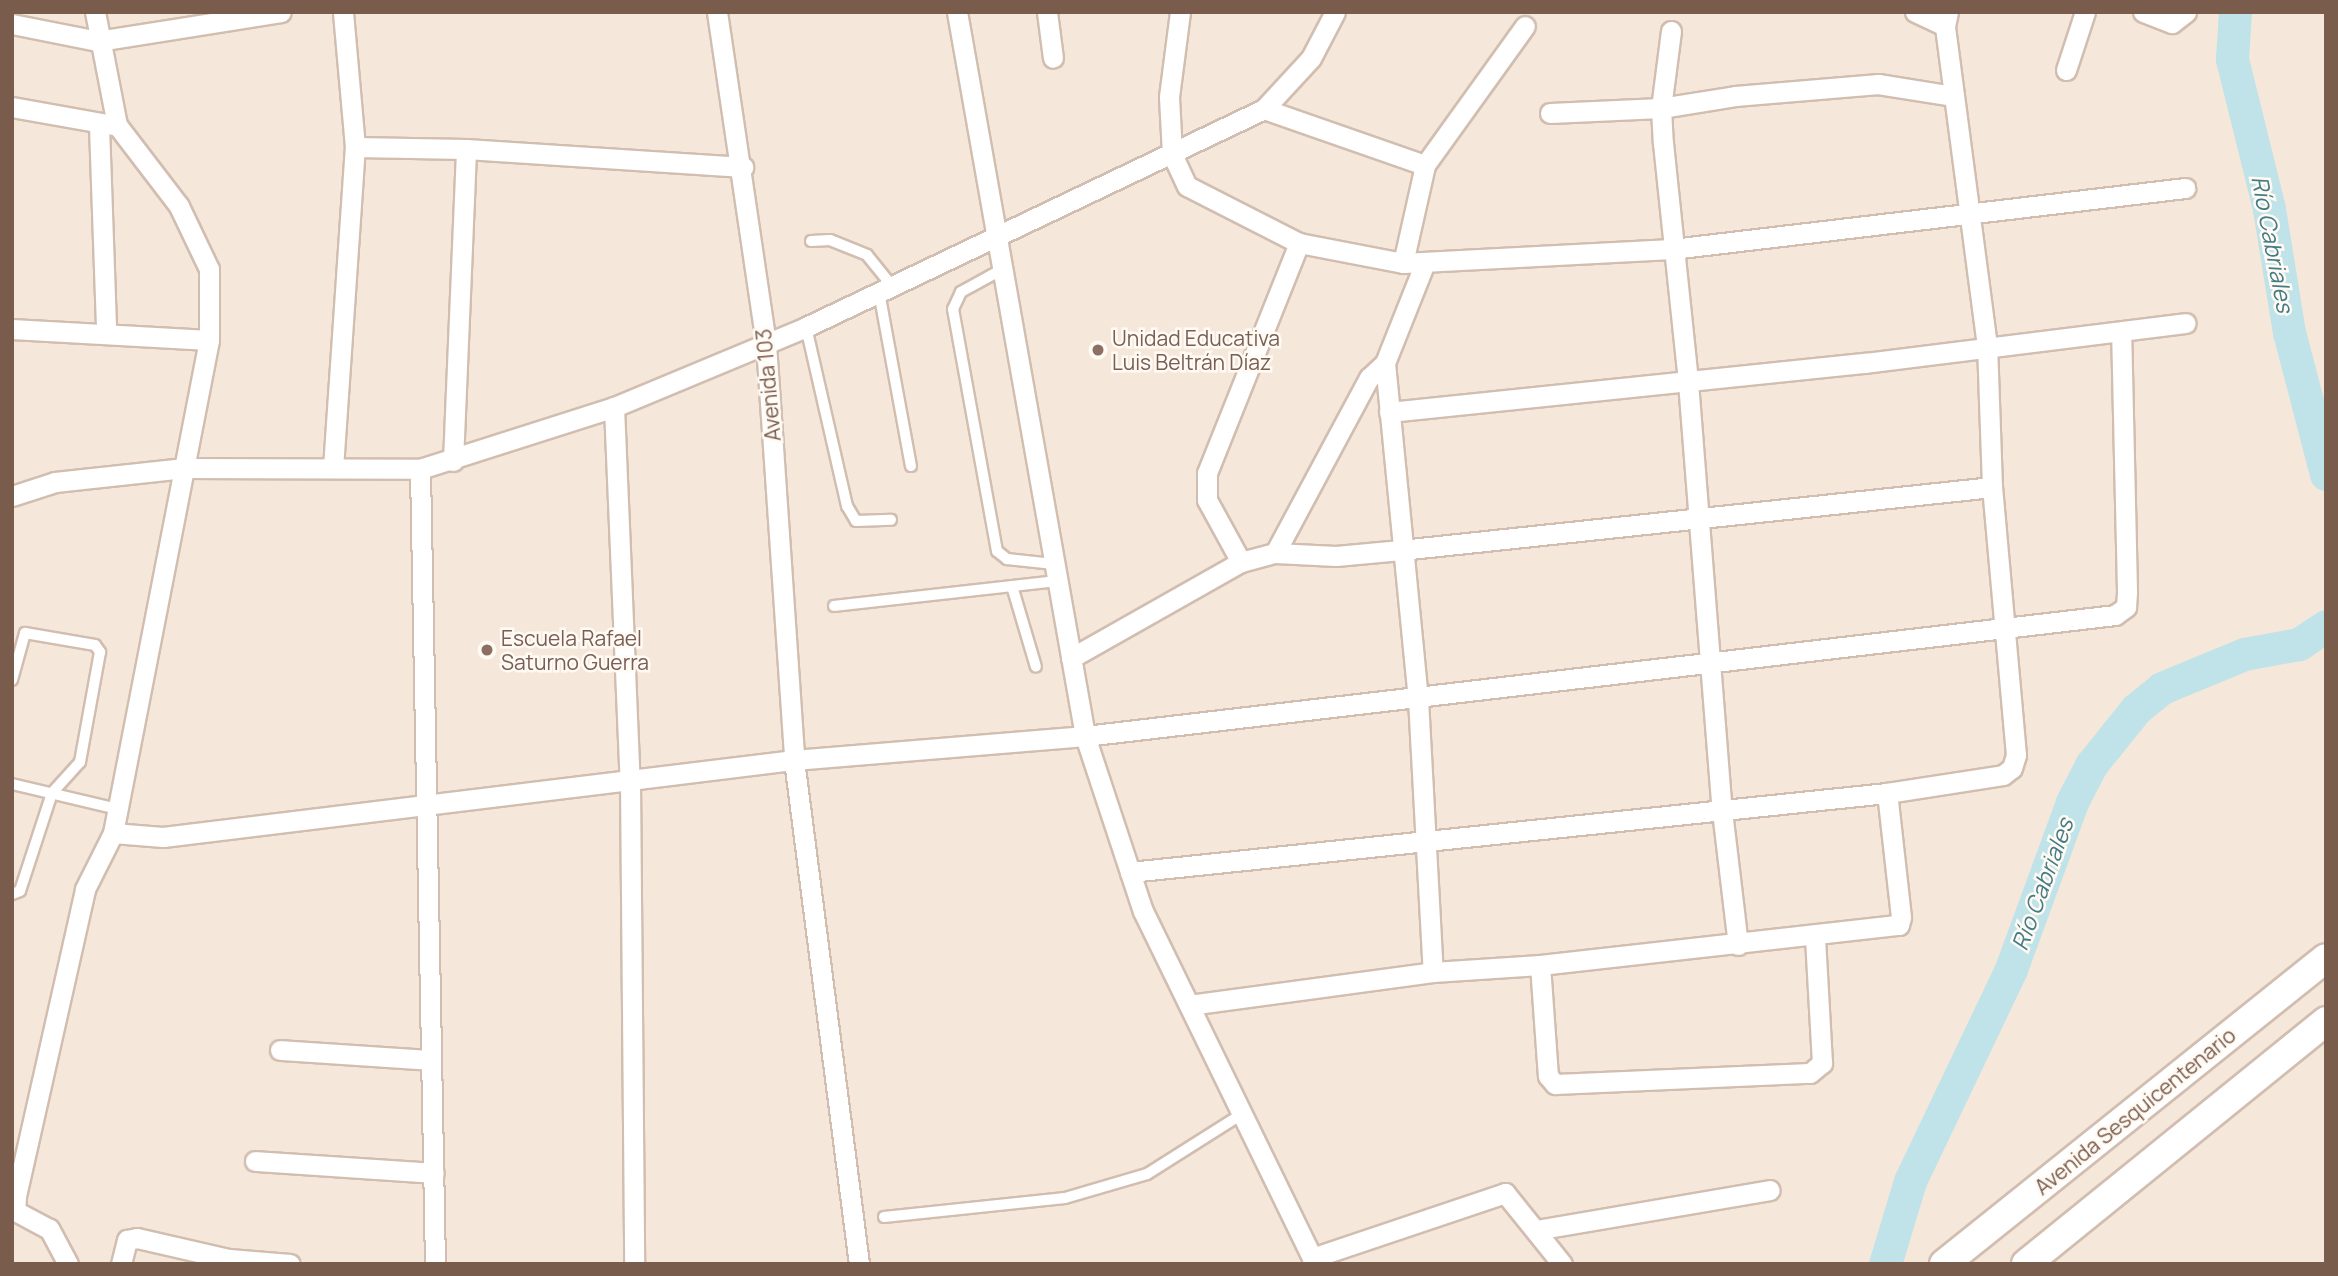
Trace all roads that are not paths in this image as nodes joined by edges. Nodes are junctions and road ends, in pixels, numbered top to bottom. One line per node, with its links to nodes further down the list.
1 (95, 12): 17 (street)
2 (281, 12): 17 (street)
3 (342, 12): 26 (street)
4 (717, 12): 30 (street, Avenida 103)
5 (957, 12): 33 (street)
6 (1047, 12): 18 (street)
7 (1180, 12): 28 (street)
8 (1335, 12): 23 (street)
9 (1916, 12): 13 (street)
10 (2085, 12): 19 (street)
11 (2143, 12): 12 (street)
12 (2186, 12)
13 (1946, 19): 20 (street)
14 (12, 24): 17 (street)
15 (1525, 26): 29 (street)
16 (1671, 30): 22 (street)
17 (98, 41): 25 (street)
18 (1053, 58)
19 (2066, 70)
20 (1954, 96): 22 (street); 32 (street)
21 (12, 107): 25 (street)
22 (1661, 108): 24 (street); 36 (street)
23 (1264, 109): 28 (street); 29 (street)
24 (1550, 113)
25 (108, 125): 44 (street); 46 (street)
26 (355, 147): 27 (street); 56 (street)
27 (466, 149): 30 (street); 53 (street)
28 (1172, 154): 33 (street); 35 (street)
29 (1425, 165): 37 (street)
30 (743, 167): 47 (street, Avenida 103)
31 (2185, 188): 32 (street)
32 (1973, 210): 36 (street); 48 (street)
33 (995, 235): 39 (street); 40 (street)
34 (811, 241): 40 (lane)
35 (1299, 243): 37 (street); 64 (street)
36 (1672, 249): 38 (street); 50 (street)
37 (1403, 263): 38 (street)
38 (1424, 265): 49 (street)
39 (1001, 271): 65 (street); 65 (lane)
40 (885, 288): 42 (street); 54 (lane)
41 (2186, 323): 45 (street)
42 (806, 327): 47 (street); 61 (lane)
43 (12, 329): 44 (street)
44 (106, 331): 46 (street)
45 (2121, 332): 48 (street); 68 (street)
46 (209, 340): 55 (street)
47 (766, 344): 51 (street); 75 (street, Avenida 103)
48 (1987, 346): 50 (street); 58 (street)
49 (1385, 363): 52 (street); 63 (street)
50 (1688, 382): 52 (street); 60 (street)
51 (614, 407): 53 (street); 76 (street)
52 (1389, 412): 62 (street)
53 (453, 461): 57 (street)
54 (911, 466)
55 (184, 468): 56 (street); 59 (street); 81 (street)
56 (333, 468): 57 (street)
57 (420, 469): 80 (street)
58 (1992, 487): 60 (street); 68 (street)
59 (12, 496)
60 (1700, 519): 62 (street); 70 (street)
61 (891, 520)
62 (1401, 550): 63 (street); 73 (street)
63 (1275, 553): 64 (street)
64 (1241, 562): 69 (street)
65 (1055, 573): 66 (lane); 69 (street)
66 (1012, 586): 67 (lane); 71 (lane)
67 (834, 606)
68 (2007, 629): 70 (street); 79 (street)
69 (1071, 658): 74 (street)
70 (1712, 659): 73 (street); 82 (street)
71 (1036, 667)
72 (12, 680): 78 (lane)
73 (1418, 699): 74 (street); 84 (street)
74 (1085, 736): 75 (street); 85 (street)
75 (794, 760): 76 (street); 108 (street, Avenida 103)
76 (630, 781): 80 (street); 107 (street)
77 (12, 784): 78 (lane)
78 (52, 793): 81 (lane); 86 (lane)
79 (1887, 793): 82 (street); 87 (street)
80 (426, 804): 83 (street); 95 (street)
81 (118, 809): 83 (street)
82 (1722, 811): 84 (street); 88 (street)
83 (113, 834): 103 (street)
84 (1428, 838): 85 (street); 91 (street)
85 (1130, 872): 92 (street)
86 (12, 894)
87 (1815, 937): 88 (street); 90 (street)
88 (1738, 944): 90 (street)
89 (2326, 958): 110 (main road, Avenida Sesquicentenario)
90 (1540, 965): 91 (street)
91 (1433, 972): 92 (street)
92 (1189, 1005): 96 (street)
93 (2326, 1021): 111 (main road)
94 (280, 1050): 95 (street)
95 (431, 1060): 98 (street)
96 (1242, 1114): 100 (lane); 102 (street)
97 (255, 1161): 98 (street)
98 (433, 1174): 106 (street)
99 (1770, 1190): 101 (street)
100 (884, 1217)
101 (1536, 1230): 102 (street); 109 (street)
102 (1313, 1261)
103 (68, 1264)
104 (121, 1264): 105 (street)
105 (290, 1264)
106 (435, 1264)
107 (635, 1264)
108 (859, 1264)
109 (1562, 1264)
110 (1944, 1264)
111 (2026, 1264)

